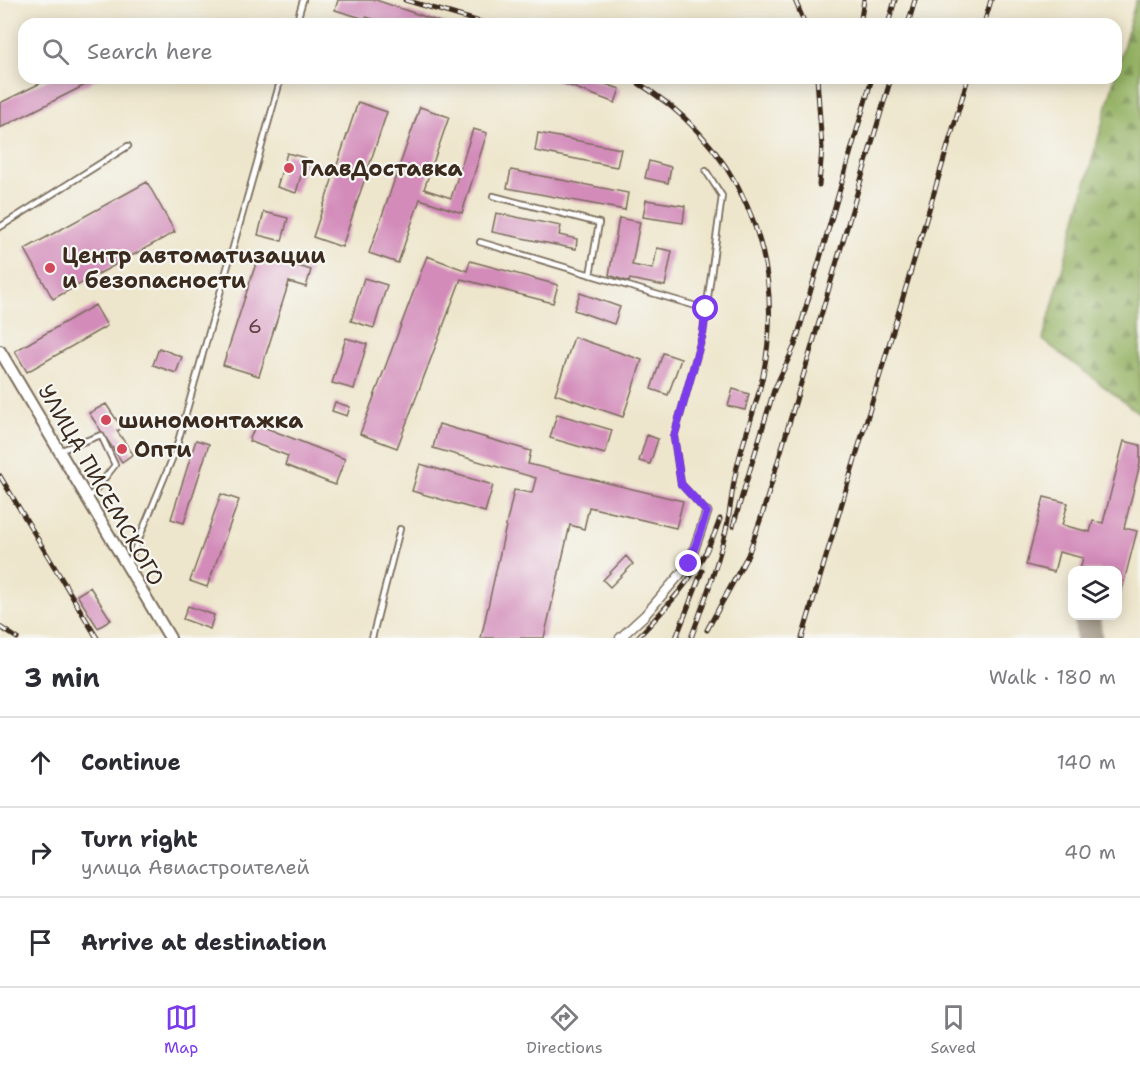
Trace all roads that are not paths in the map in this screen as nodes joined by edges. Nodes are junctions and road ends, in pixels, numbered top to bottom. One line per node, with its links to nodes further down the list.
1 (303, 0): 2 (lane)
2 (298, 18)
3 (279, 84): 16 (lane)
4 (128, 146): 7 (lane)
5 (706, 171): 10 (lane)
6 (493, 196): 9 (lane)
7 (0, 227)
8 (480, 242): 9 (lane)
9 (590, 274): 10 (lane)
10 (706, 309): 14 (lane)
11 (0, 351): 12 (street, УЛИЦА ПИСЕМСКОГО)
12 (58, 451): 13 (street, УЛИЦА ПИСЕМСКОГО); 13 (lane)
13 (87, 500): 16 (street, УЛИЦА ПИСЕМСКОГО)
14 (707, 512): 19 (street)
15 (400, 529): 18 (lane)
16 (127, 568): 17 (street, УЛИЦА ПИСЕМСКОГО)
17 (170, 638)
18 (372, 638)
19 (620, 638)

